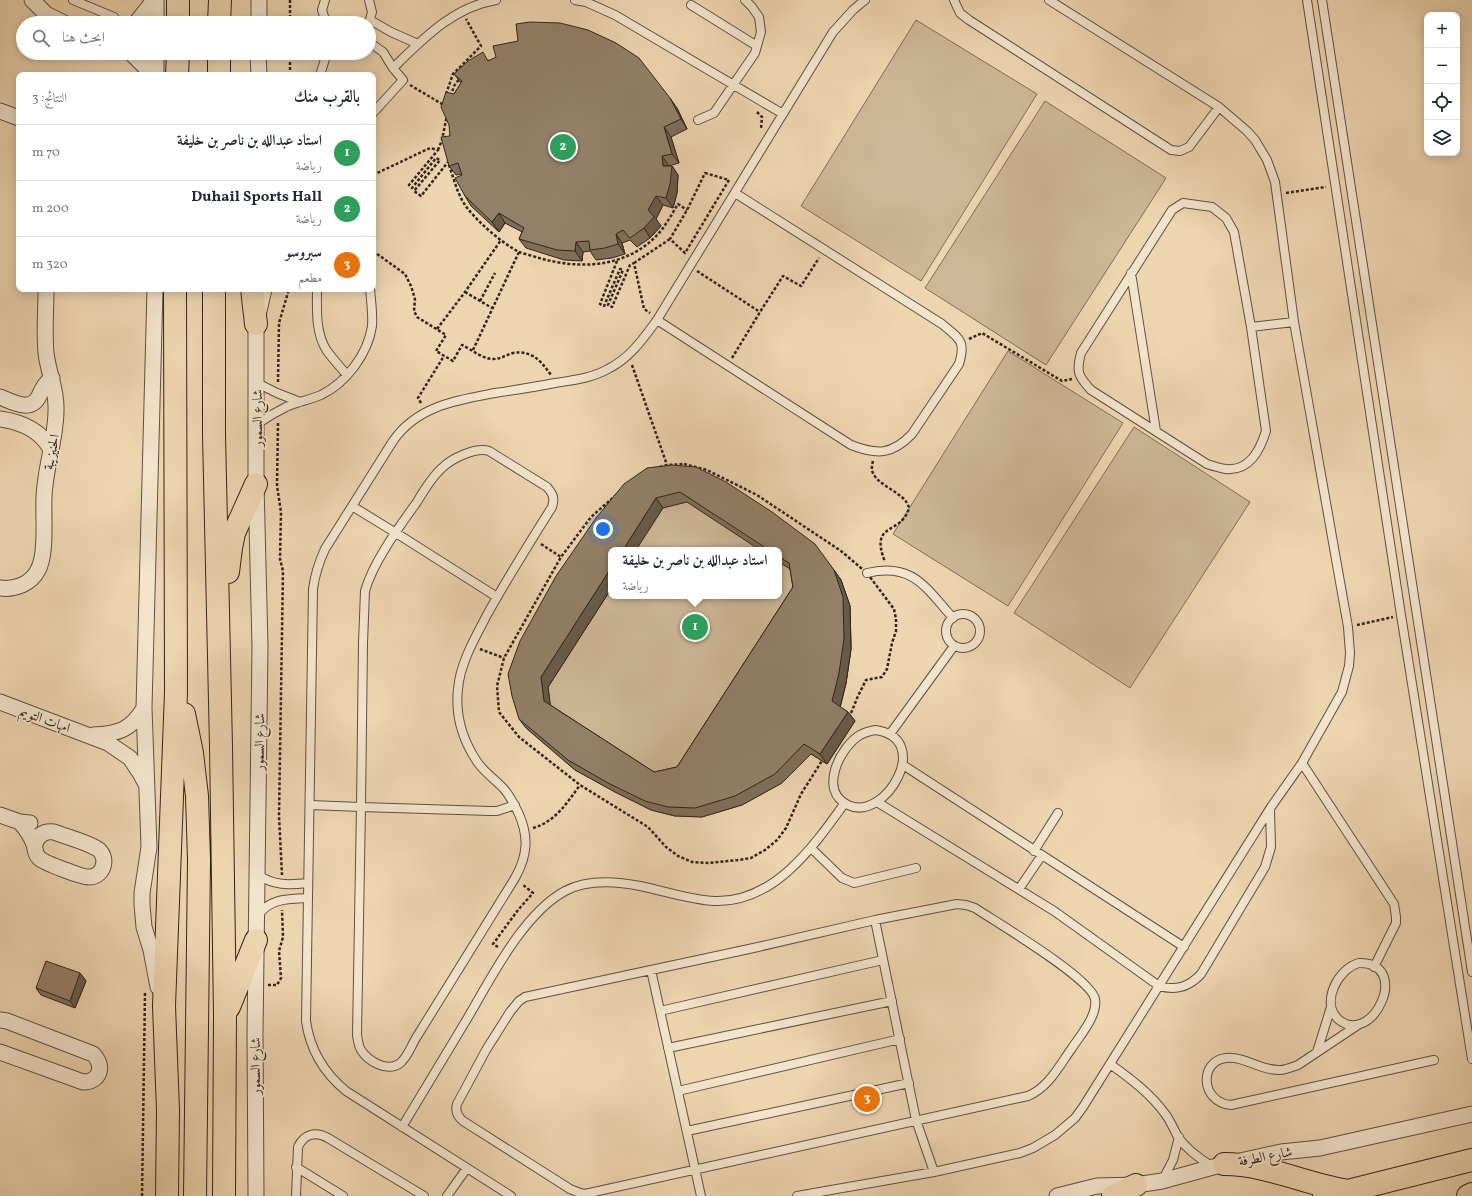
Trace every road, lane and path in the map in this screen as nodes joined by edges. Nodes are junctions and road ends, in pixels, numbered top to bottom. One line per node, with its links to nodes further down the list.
1 (73, 0): 21 (lane)
2 (155, 0): 22 (street); 23 (street)
3 (178, 0): 24 (main road)
4 (220, 0): 25 (main road)
5 (259, 0): 26 (street)
6 (290, 0): 27 (path)
7 (325, 0): 28 (lane)
8 (496, 0): 19 (lane)
9 (575, 0): 51 (lane)
10 (745, 0): 32 (lane)
11 (865, 0): 58 (lane)
12 (954, 0): 54 (lane)
13 (1049, 0): 54 (lane)
14 (1307, 0): 64 (lane)
15 (1322, 0): 63 (lane)
16 (37, 2): 20 (street)
17 (372, 2): 29 (lane)
18 (691, 5): 32 (lane)
19 (462, 12): 31 (lane); 49 (path)
20 (50, 16)
21 (112, 16)
22 (142, 16)
23 (156, 16)
24 (178, 16)
25 (219, 16)
26 (259, 16)
27 (290, 16)
28 (324, 16)
29 (370, 16)
30 (376, 24): 31 (lane)
31 (418, 44): 41 (lane)
32 (757, 46): 51 (lane)
33 (376, 47): 41 (lane)
34 (138, 60): 42 (street)
35 (156, 60): 43 (street)
36 (178, 60): 44 (main road)
37 (219, 60): 45 (main road)
38 (258, 60): 46 (street)
39 (290, 60): 47 (path)
40 (325, 60): 48 (lane)
41 (393, 68): 50 (lane)
42 (150, 72)
43 (156, 72)
44 (177, 72)
45 (219, 72)
46 (259, 72)
47 (290, 72)
48 (321, 72)
49 (453, 74): 50 (path); 53 (path)
50 (403, 80): 56 (lane)
51 (733, 86): 52 (lane); 60 (lane)
52 (762, 102): 58 (lane); 61 (path)
53 (449, 103)
54 (1219, 107): 70 (lane)
55 (448, 109): 62 (path)
56 (376, 110)
57 (0, 111): 59 (street)
58 (783, 114): 69 (lane)
59 (16, 117)
60 (698, 120)
61 (760, 131)
62 (438, 150): 65 (path); 73 (path)
63 (1346, 152): 64 (lane); 172 (lane)
64 (1331, 154): 68 (lane)
65 (376, 173)
66 (733, 174): 67 (path)
67 (729, 180): 71 (path); 72 (path)
68 (1336, 185): 70 (path); 128 (lane)
69 (735, 193): 74 (lane); 79 (lane)
70 (1277, 194): 95 (lane)
71 (687, 210): 72 (path); 77 (path)
72 (670, 239): 78 (path)
73 (501, 240): 75 (path); 90 (path)
74 (824, 249): 93 (path); 99 (lane)
75 (519, 252): 77 (path); 92 (path)
76 (376, 253): 98 (path)
77 (617, 261): 78 (path)
78 (634, 263): 94 (path)
79 (690, 267): 93 (path); 94 (lane)
80 (495, 273): 91 (path)
81 (1132, 273): 97 (lane); 106 (lane); 114 (lane)
82 (46, 292): 105 (street, الحنيزيبة)
83 (155, 292): 136 (street)
84 (175, 292): 134 (main road)
85 (214, 292): 127 (main road)
86 (252, 292): 96 (main road)
87 (263, 292): 96 (street, شارع السمور)
88 (317, 292): 104 (lane)
89 (370, 292): 104 (lane)
90 (465, 292): 91 (path); 98 (path)
91 (480, 301): 92 (path)
92 (492, 308): 100 (path)
93 (760, 312): 103 (path)
94 (657, 320): 101 (lane); 103 (lane)
95 (1294, 322): 97 (lane); 130 (lane)
96 (256, 324): 107 (street, شارع السمور)
97 (1251, 326): 114 (lane)
98 (437, 329): 102 (path)
99 (961, 343): 106 (path); 116 (lane)
100 (473, 350): 102 (path); 108 (path)
101 (628, 355): 108 (lane); 117 (path)
102 (444, 356): 111 (path)
103 (728, 365): 116 (lane)
104 (347, 375): 110 (lane)
105 (52, 378): 109 (street); 115 (street, الحنيزيبة)
106 (1080, 378): 114 (lane)
107 (257, 383): 110 (lane); 113 (street, شارع السمور)
108 (557, 383): 111 (lane)
109 (0, 397)
110 (300, 402): 113 (lane)
111 (425, 412): 119 (lane)
112 (0, 419): 115 (street)
113 (257, 424): 118 (street, شارع السمور)
114 (1156, 431)
115 (51, 450): 125 (street, الحنيزيبة)
116 (874, 452): 123 (path)
117 (667, 465): 122 (path); 124 (path)
118 (256, 484): 127 (main road); 159 (street, شارع السمور)
119 (352, 506): 120 (lane); 145 (lane)
120 (396, 533): 121 (lane); 126 (lane); 147 (lane)
121 (532, 538): 122 (path); 126 (lane)
122 (561, 557): 133 (path)
123 (888, 570): 124 (lane); 129 (lane)
124 (868, 573): 141 (path)
125 (0, 588)
126 (497, 597): 131 (lane)
127 (218, 607): 178 (main road)
128 (1402, 615): 130 (path); 185 (lane)
129 (953, 618): 132 (lane); 132 (lane)
130 (1348, 627): 139 (lane)
131 (472, 646): 133 (path); 146 (lane)
132 (954, 646): 137 (lane)
133 (504, 658): 141 (path)
134 (176, 692): 175 (main road); 207 (main road)
135 (0, 702): 138 (street, امهات التويم)
136 (144, 708): 138 (street, امهات التويم); 142 (street)
137 (890, 734): 140 (lane); 144 (lane)
138 (90, 736): 142 (street, امهات التويم)
139 (1302, 762): 148 (lane); 170 (lane)
140 (903, 765): 143 (lane); 156 (lane)
141 (580, 785): 152 (path)
142 (148, 788): 175 (street)
143 (877, 802): 144 (lane); 162 (lane)
144 (844, 804): 155 (lane)
145 (310, 805): 147 (lane); 161 (lane)
146 (515, 805): 147 (lane); 152 (lane)
147 (361, 807): 160 (lane)
148 (1271, 807): 167 (lane); 173 (lane)
149 (1058, 813): 156 (lane)
150 (0, 814): 151 (street)
151 (20, 822): 153 (street); 154 (street)
152 (525, 830): 160 (lane)
153 (54, 832): 154 (street); 154 (street)
154 (35, 844)
155 (811, 848): 158 (lane); 168 (lane)
156 (1034, 850): 157 (lane)
157 (1042, 855): 162 (lane); 167 (lane)
158 (916, 868)
159 (257, 874): 161 (lane); 164 (street, شارع السمور)
160 (515, 878): 168 (path)
161 (308, 883): 163 (lane)
162 (1019, 889): 173 (lane)
163 (308, 898): 164 (lane); 192 (lane)
164 (256, 918): 166 (street, شارع السمور)
165 (875, 920): 169 (lane); 171 (lane); 191 (lane)
166 (256, 940): 178 (main road); 209 (street, شارع السمور)
167 (1184, 946): 173 (lane)
168 (507, 953): 192 (lane)
169 (884, 960): 174 (lane); 177 (lane)
170 (1374, 966): 176 (lane); 180 (lane)
171 (651, 970): 177 (lane); 199 (lane)
172 (1472, 972)
173 (1159, 986): 187 (lane)
174 (892, 1001): 181 (lane); 182 (lane)
175 (164, 1006): 206 (main road)
176 (1331, 1007): 180 (lane); 184 (lane)
177 (660, 1011): 182 (lane)
178 (225, 1015): 208 (main road)
179 (0, 1020): 183 (street)
180 (1358, 1025): 184 (lane)
181 (900, 1039): 188 (lane); 189 (lane)
182 (668, 1048): 189 (lane)
183 (0, 1052)
184 (1316, 1052): 186 (lane)
185 (1472, 1059)
186 (1434, 1060)
187 (1110, 1064): 194 (lane); 200 (lane)
188 (909, 1083): 191 (lane); 193 (lane)
189 (678, 1091): 193 (lane)
190 (1470, 1111): 196 (street, شارع الطرفة)
191 (916, 1120): 199 (lane); 200 (lane)
192 (402, 1127): 198 (lane)
193 (687, 1130): 199 (lane)
194 (1179, 1137): 196 (lane); 201 (lane)
195 (1472, 1160): 203 (main road)
196 (1219, 1166): 201 (street, شارع الطرفة); 203 (main road)
197 (296, 1167): 210 (lane); 211 (lane); 212 (lane)
198 (467, 1168): 213 (lane); 214 (lane)
199 (695, 1170): 215 (lane)
200 (934, 1172): 204 (lane)
201 (1162, 1181): 202 (street, شارع الطرفة)
202 (1136, 1185): 217 (street, شارع الطرفة); 218 (main road)
203 (1348, 1191): 219 (main road)
204 (813, 1194): 216 (lane)
205 (1472, 1194): 220 (main road)
206 (167, 1196)
207 (195, 1196)
208 (224, 1196)
209 (256, 1196)
210 (296, 1196)
211 (343, 1196)
212 (424, 1196)
213 (447, 1196)
214 (511, 1196)
215 (701, 1196)
216 (797, 1196)
217 (1058, 1196)
218 (1113, 1196)
219 (1324, 1196)
220 (1468, 1196)

